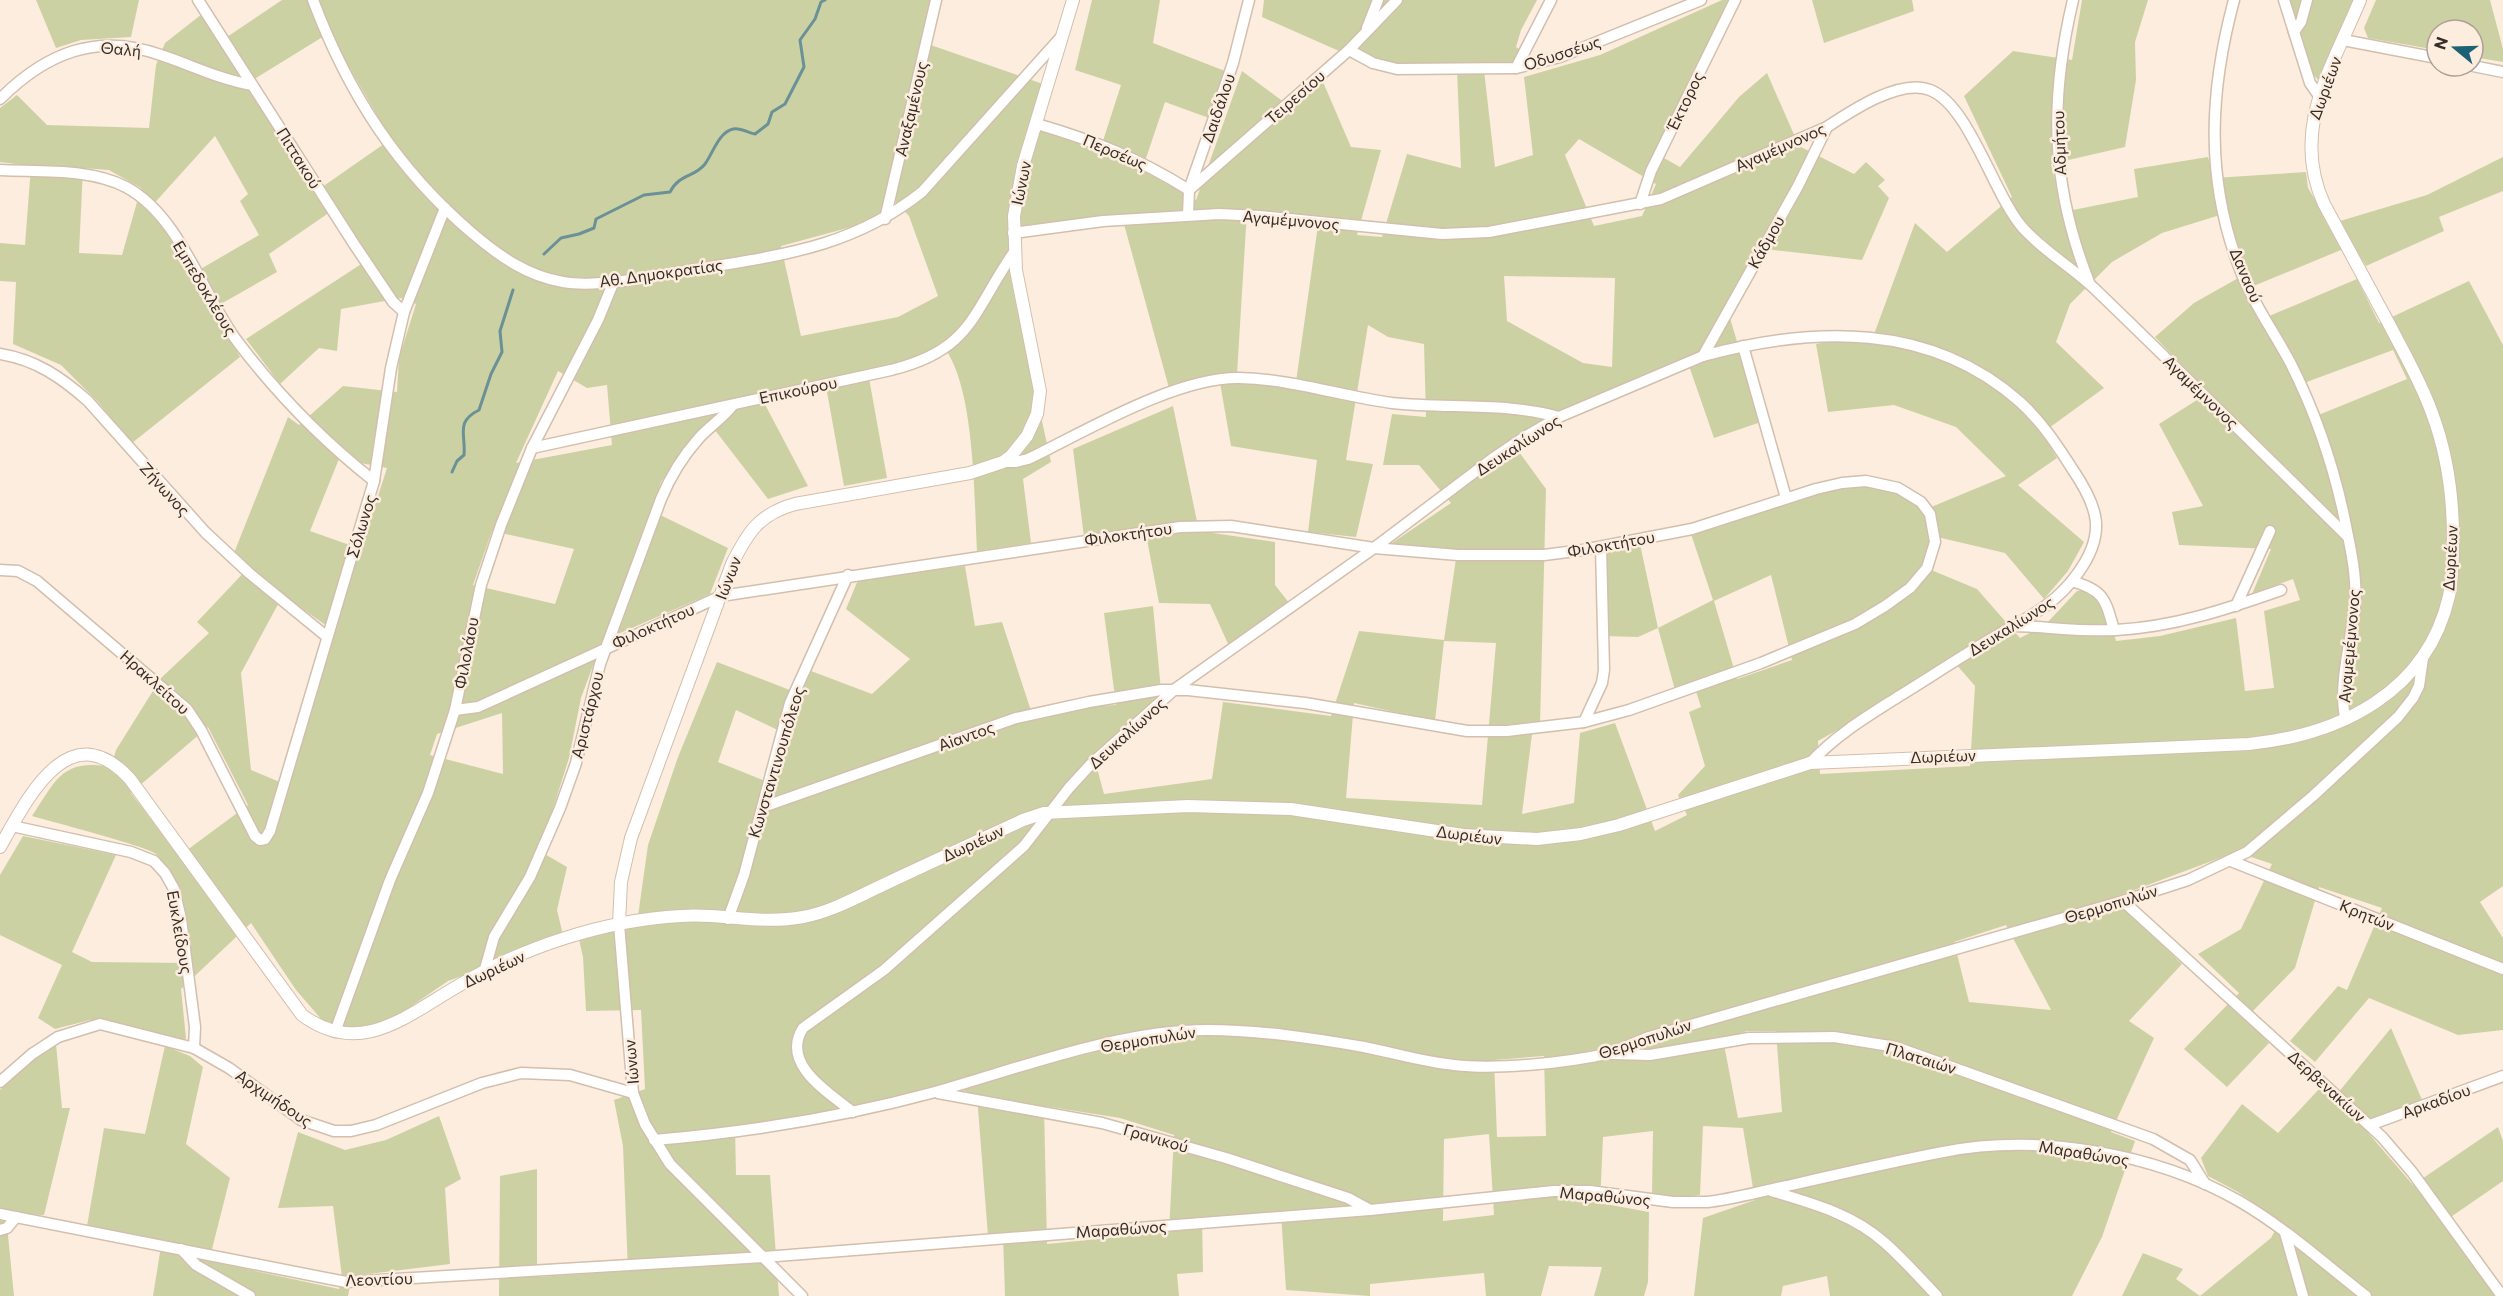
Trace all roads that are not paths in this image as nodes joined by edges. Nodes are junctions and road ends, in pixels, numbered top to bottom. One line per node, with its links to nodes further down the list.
1 (198, 0): 25 (street, Πιττακού)
2 (313, 0): 33 (street, Αθ. Δημοκρατίας)
3 (936, 0): 35 (street, Αναξαμένους)
4 (1073, 0): 17 (street, Ιώνων)
5 (1249, 0): 31 (street, Δαιδάλου)
6 (1378, 0): 18 (street)
7 (1397, 0): 18 (street, Τειρεσίου)
8 (1551, 0): 22 (street)
9 (1701, 0): 22 (street, Οδυσσέως)
10 (1736, 0): 32 (street, Έκτορος)
11 (2234, 0): 51 (street, Δαναού)
12 (2284, 0): 16 (street)
13 (2307, 0): 16 (street)
14 (2360, 0): 19 (street, Δωριέων)
15 (2072, 2): 39 (street, Αδμήτου)
16 (2294, 32): 26 (street)
17 (1063, 34): 28 (street, Ιώνων); 35 (street, Αθ. Δημοκρατίας)
18 (1365, 34): 20 (street, Τειρεσίου)
19 (2343, 40): 21 (street); 26 (street, Δωριέων)
20 (1348, 50): 22 (street, Οδυσσέως); 31 (street, Τειρεσίου)
21 (2425, 56)
22 (1516, 68)
23 (2485, 68): 24 (street)
24 (2503, 72)
25 (252, 85): 27 (street, Θαλή); 40 (street, Πιττακού)
26 (2319, 96): 64 (street, Δωριέων)
27 (0, 99)
28 (1037, 124): 31 (street, Περσέως); 36 (street, Ιώνων)
29 (1827, 127): 32 (street, Αγαμέμνονος); 39 (street, Αγαμέμνονος); 43 (street, Κάδμου)
30 (0, 170): 48 (street, Εμπεδοκλέους)
31 (1189, 190): 34 (street, Δαιδάλου)
32 (1640, 204): 34 (street, Αγαμέμνονος)
33 (445, 208): 38 (street, Αθ. Δημοκρατίας); 40 (street, Σόλωνος)
34 (1188, 215): 36 (street, Αγαμέμνονος)
35 (885, 219): 38 (street, Αθ. Δημοκρατίας)
36 (1013, 233): 37 (street, Ιώνων)
37 (1014, 252): 44 (street, Επικούρου); 47 (street, Ιώνων)
38 (614, 281): 46 (street, Φιλολάου)
39 (2089, 283): 51 (street, Αγαμέμνονος)
40 (404, 312): 48 (street, Σόλωνος)
41 (1743, 346): 43 (street, Δευκαλίωνος); 49 (street); 56 (street, Δευκαλίωνος)
42 (0, 354): 62 (street, Ζήνωνος)
43 (1703, 356): 45 (street, Δευκαλίωνος)
44 (733, 405): 46 (street, Επικούρου); 63 (street, Αριστάρχου)
45 (1559, 417): 47 (street); 53 (street, Δευκαλίωνος)
46 (532, 448): 66 (street, Φιλολάου)
47 (1003, 462): 58 (street, Ιώνων)
48 (374, 481): 62 (street, Σόλωνος)
49 (1786, 498): 52 (street, Φιλοκτήτου); 68 (street, Φιλοκτήτου)
50 (2270, 531): 59 (street)
51 (2348, 537): 67 (street, Αγαμεμέμνονος)
52 (1600, 547): 53 (street, Φιλοκτήτου); 68 (street)
53 (1374, 548): 55 (street, Φιλοκτήτου); 65 (street, Δευκαλίωνος)
54 (0, 570): 73 (street, Ηρακλείτου)
55 (848, 575): 58 (street, Φιλοκτήτου); 70 (street, Κωνσταντινουπόλεος)
56 (2072, 581): 60 (street, Δευκαλίωνος); 61 (street)
57 (2281, 590): 59 (street)
58 (721, 596): 63 (street, Φιλοκτήτου); 78 (street, Ιώνων)
59 (2236, 606): 61 (street)
60 (2012, 626): 61 (street); 69 (street, Δευκαλίωνος)
61 (2114, 630)
62 (326, 636): 73 (street, Σόλωνος)
63 (605, 648): 66 (street, Φιλοκτήτου); 79 (street, Αριστάρχου)
64 (2423, 658): 67 (street, Δωριέων); 75 (street, Θερμοπυλών)
65 (1175, 689): 68 (street, Φιλοκτήτου); 70 (street, Aiαντος); 71 (street, Δευκαλίωνος)
66 (455, 710): 81 (street, Φιλολάου)
67 (2346, 720): 69 (street, Δωριέων)
68 (1584, 722)
69 (1810, 763): 71 (street, Δωριέων)
70 (763, 807): 77 (street, Κωνσταντινουπόλεος)
71 (1052, 812): 77 (street, Δωριέων); 88 (street, Δευκαλίωνος)
72 (12, 826): 74 (street, Δωριέων); 81 (street, Δωριέων); 82 (street, Ευκλείδους)
73 (262, 840)
74 (0, 847)
75 (2231, 861): 76 (street, Θερμοπυλών); 80 (street, Κρητών)
76 (2123, 901): 83 (street, Θερμοπυλών); 89 (street, Δερβενακίων)
77 (728, 919): 78 (street, Δωριέων)
78 (619, 924): 79 (street, Δωριέων); 87 (street, Ιώνων)
79 (485, 969): 81 (street, Δωριέων)
80 (2503, 969)
81 (335, 1032)
82 (194, 1048): 85 (street, Αρχιμήδους); 87 (street, Αρχιμήδους)
83 (1608, 1053): 86 (street, Θερμοπυλών); 91 (street, Πλαταιών)
84 (2503, 1076): 89 (street, Αρκαδίου)
85 (0, 1082)
86 (934, 1092): 88 (street, Θερμοπυλών); 93 (street, Γρανικού)
87 (633, 1093): 90 (street, Ιώνων)
88 (853, 1112): 90 (street, Θερμοπυλών)
89 (2370, 1125): 100 (street, Δερβενακίων)
90 (654, 1140): 99 (street, Ιώνων)
91 (2205, 1184): 92 (street, Μαραθώνος); 97 (street, Μαραθώνος)
92 (1768, 1190): 93 (street, Μαραθώνος); 103 (street)
93 (1370, 1210): 99 (street, Μαραθώνος)
94 (0, 1214): 95 (street, Λεοντίου)
95 (16, 1218): 96 (street); 98 (street, Λεοντίου)
96 (0, 1230)
97 (2284, 1233): 104 (street); 105 (street, Μαραθώνος)
98 (181, 1249): 99 (street, Λεοντίου); 101 (street)
99 (764, 1257): 102 (street, Ιώνων)
100 (2502, 1295)
101 (250, 1296)
102 (802, 1296)
103 (1937, 1296)
104 (2304, 1296)
105 (2366, 1296)

